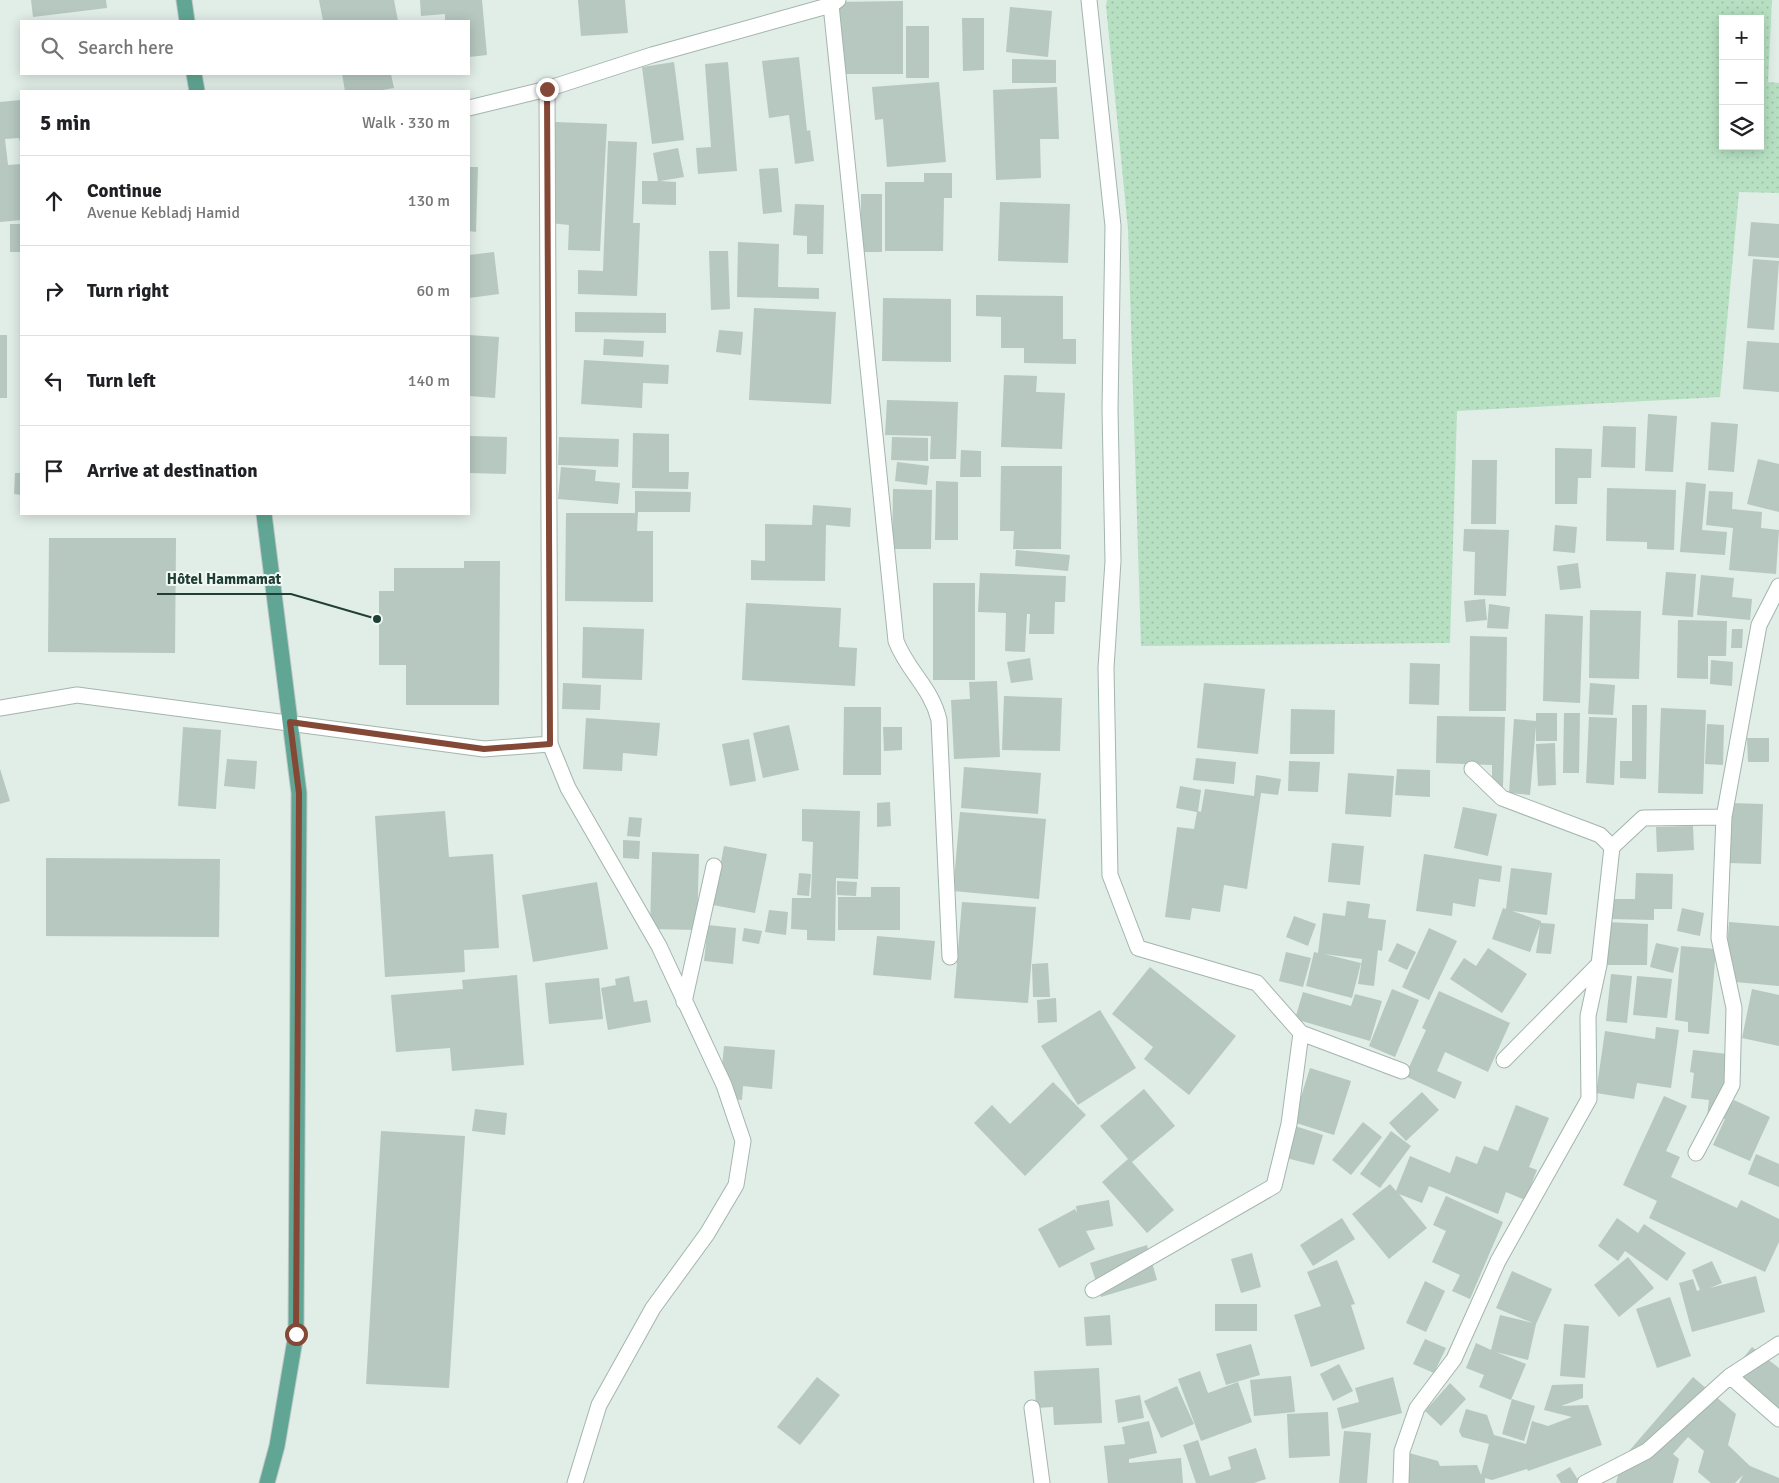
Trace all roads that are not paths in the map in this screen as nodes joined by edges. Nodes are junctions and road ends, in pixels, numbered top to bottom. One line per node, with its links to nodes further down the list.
1 (184, 0): 4 (main road)
2 (1089, 0): 21 (street)
3 (834, 2): 6 (street); 18 (street)
4 (187, 20)
5 (194, 75): 7 (main road)
6 (547, 89): 8 (street); 13 (street)
7 (196, 90)
8 (470, 108)
9 (264, 515): 12 (main road)
10 (1779, 586): 15 (street)
11 (0, 708): 12 (street)
12 (290, 722): 13 (street); 30 (main road)
13 (550, 744): 20 (street)
14 (1472, 769): 16 (street)
15 (1724, 817): 16 (street); 24 (street)
16 (1612, 847): 19 (street)
17 (714, 866): 20 (street)
18 (950, 957)
19 (1599, 964): 22 (street); 33 (street)
20 (684, 1002): 31 (street)
21 (1300, 1032): 23 (street); 25 (street)
22 (1504, 1060)
23 (1402, 1071)
24 (1696, 1153)
25 (1093, 1290)
26 (1779, 1344): 27 (street)
27 (1730, 1376): 29 (street); 34 (street)
28 (1032, 1408): 32 (street)
29 (1779, 1419)
30 (267, 1483)
31 (575, 1483)
32 (1042, 1483)
33 (1401, 1483)
34 (1585, 1483)

